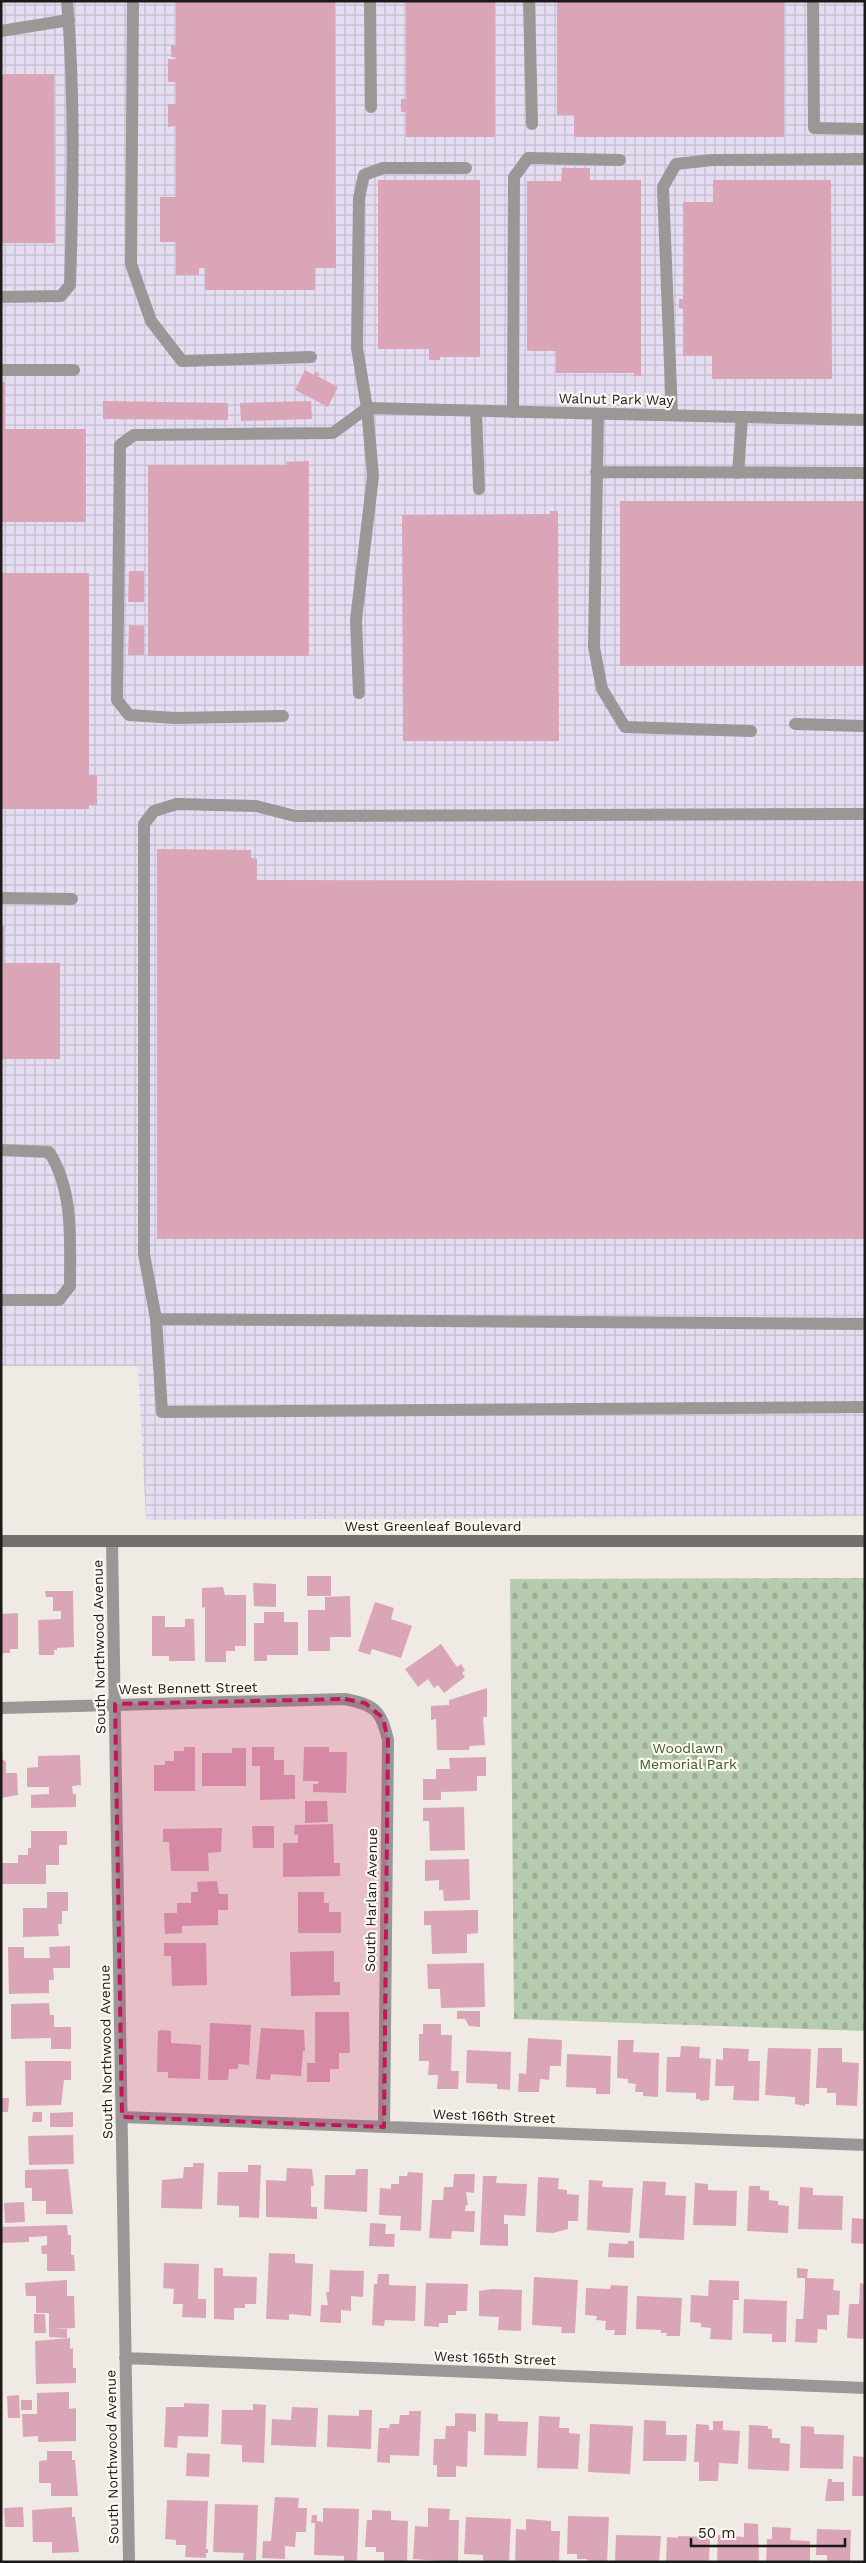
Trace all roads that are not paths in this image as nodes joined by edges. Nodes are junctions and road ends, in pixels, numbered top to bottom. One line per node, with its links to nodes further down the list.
1 (67, 1): 6 (street)
2 (133, 1): 15 (street)
3 (370, 1): 8 (street)
4 (528, 1): 9 (street)
5 (813, 1): 10 (street)
6 (69, 20): 7 (street); 14 (street)
7 (1, 31)
8 (371, 107)
9 (532, 124)
10 (865, 128)
11 (865, 159): 22 (street)
12 (620, 160): 20 (street)
13 (466, 168): 18 (street)
14 (1, 297)
15 (311, 357)
16 (1, 370): 17 (street)
17 (74, 370)
18 (367, 408): 19 (street, Walnut Park Way); 29 (street); 30 (street)
19 (476, 411): 20 (street, Walnut Park Way); 28 (street)
20 (513, 412): 21 (street, Walnut Park Way)
21 (598, 414): 22 (street, Walnut Park Way); 25 (street)
22 (672, 415): 23 (street, Walnut Park Way)
23 (742, 417): 24 (street, Walnut Park Way); 26 (street)
24 (865, 420)
25 (596, 472): 26 (street); 33 (street)
26 (738, 473): 27 (street)
27 (865, 473)
28 (479, 488)
29 (359, 693)
30 (283, 716)
31 (795, 724): 32 (street)
32 (865, 726)
33 (751, 731)
34 (865, 814): 39 (street)
35 (1, 898): 36 (street)
36 (72, 899)
37 (1, 1150): 38 (street)
38 (1, 1300)
39 (156, 1319): 40 (street); 41 (street)
40 (865, 1324)
41 (865, 1407)
42 (1, 1541): 43 (street, West Greenleaf Boulevard)
43 (112, 1541): 44 (street, West Greenleaf Boulevard); 46 (street, South Northwood Avenue)
44 (865, 1541)
45 (345, 1699): 46 (street, West Bennett Street); 49 (street, South Harlan Avenue)
46 (115, 1704): 47 (street, West Bennett Street); 48 (street, South Northwood Avenue)
47 (1, 1708)
48 (122, 2117): 49 (street, West 166th Street); 51 (street, South Northwood Avenue)
49 (384, 2127): 50 (street, West 166th Street)
50 (865, 2145)
51 (125, 2358): 52 (street, West 165th Street); 53 (street, South Northwood Avenue)
52 (865, 2388)
53 (129, 2562)

